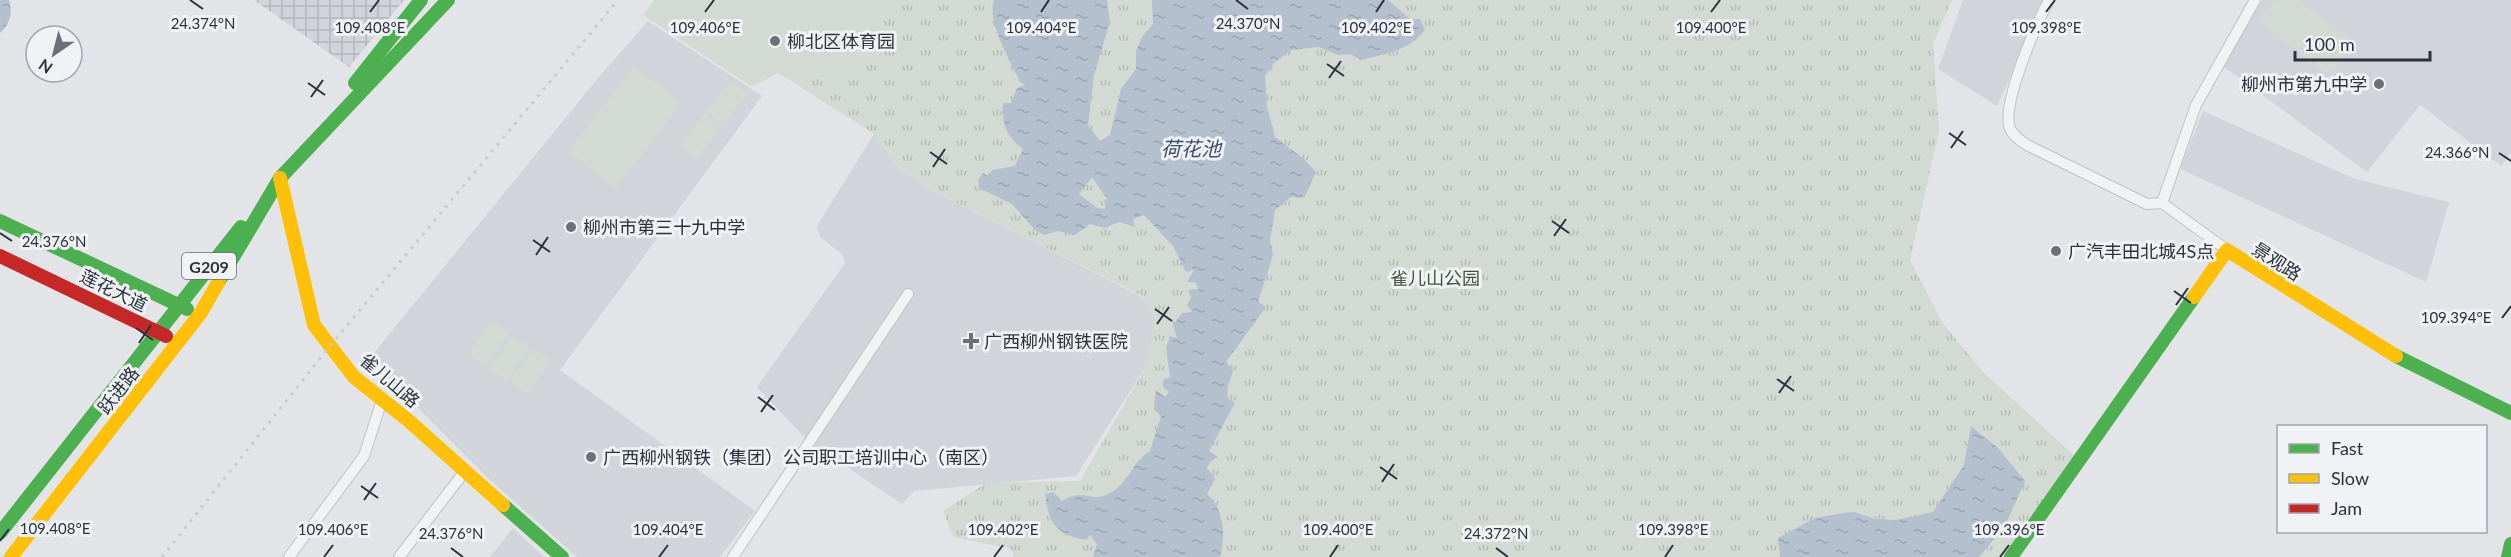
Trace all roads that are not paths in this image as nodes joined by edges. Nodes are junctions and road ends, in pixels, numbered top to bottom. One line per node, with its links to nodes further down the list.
1 (421, 0): 5 (main road, 跃进路 / G209)
2 (448, 0): 5 (main road, 跃进路 / G209)
3 (2049, 0): 6 (street)
4 (2255, 0): 6 (street)
5 (280, 177): 11 (main road, 跃进路 / G209); 12 (main road, 跃进路 / G209); 15 (main road, 雀儿山路)
6 (2162, 203): 8 (street)
7 (0, 220): 11 (main road, 莲花大道)
8 (2227, 250): 16 (main road, 景观路); 25 (main road, 景观路)
9 (0, 256): 13 (main road, 莲花大道)
10 (908, 294): 24 (street)
11 (179, 305): 12 (main road, 莲花大道); 13 (main road, 跃进路 / G209)
12 (200, 314): 14 (main road, 跃进路 / G209)
13 (156, 331): 14 (main road, 莲花大道); 18 (main road, 跃进路 / G209)
14 (178, 341): 20 (main road, 跃进路 / G209)
15 (382, 400): 17 (main road, 雀儿山路); 21 (street)
16 (2511, 413)
17 (465, 471): 22 (street); 23 (main road, 雀儿山路)
18 (0, 533)
19 (2511, 544): 26 (main road)
20 (11, 557)
21 (289, 557)
22 (399, 557)
23 (562, 557)
24 (733, 557)
25 (2011, 557)
26 (2508, 557)

